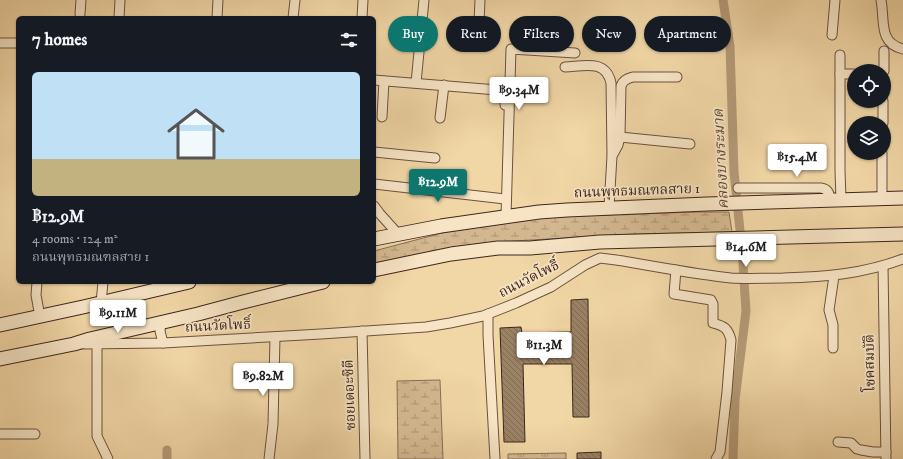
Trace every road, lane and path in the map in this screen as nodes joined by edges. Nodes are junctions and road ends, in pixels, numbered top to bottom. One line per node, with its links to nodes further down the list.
1 (81, 0): 10 (street)
2 (120, 0): 11 (street)
3 (218, 0): 12 (street)
4 (295, 0): 13 (street)
5 (363, 0): 14 (street)
6 (424, 0): 30 (street)
7 (480, 0): 15 (street)
8 (835, 0): 16 (street)
9 (881, 0): 19 (street)
10 (80, 14)
11 (119, 16)
12 (217, 16)
13 (293, 16)
14 (362, 16)
15 (479, 16)
16 (832, 35)
17 (16, 43): 18 (street)
18 (0, 44)
19 (903, 49)
20 (884, 51): 23 (street)
21 (575, 53): 44 (street)
22 (840, 56): 25 (street)
23 (884, 64)
24 (565, 67): 38 (street)
25 (840, 74): 26 (street); 46 (street)
26 (847, 74)
27 (677, 77): 35 (street)
28 (376, 80): 29 (street)
29 (384, 81): 30 (street); 33 (street)
30 (416, 83): 31 (street)
31 (444, 85): 32 (street); 34 (street)
32 (505, 114)
33 (382, 117)
34 (440, 118)
35 (620, 137): 36 (street); 38 (street)
36 (690, 144)
37 (376, 152): 39 (street)
38 (612, 156): 47 (street)
39 (435, 158)
40 (882, 160): 45 (street)
41 (376, 184): 44 (street)
42 (738, 188): 46 (street)
43 (903, 198): 45 (main road, ถนนพุทธมณฑลสาย 1)
44 (505, 199): 49 (street)
45 (882, 199): 46 (main road, ถนนพุทธมณฑลสาย 1)
46 (836, 201): 47 (main road, ถนนพุทธมณฑลสาย 1)
47 (609, 207): 49 (main road, ถนนพุทธมณฑลสาย 1)
48 (376, 209): 50 (street)
49 (506, 216): 50 (main road, ถนนพุทธมณฑลสาย 1)
50 (398, 234): 52 (main road, ถนนพุทธมณฑลสาย 1)
51 (903, 234): 53 (main road)
52 (376, 240)
53 (600, 242): 54 (street); 58 (main road)
54 (600, 258): 60 (street); 67 (street, ถนนวัดโพธิ์)
55 (903, 258): 56 (street)
56 (883, 266): 61 (street); 81 (street, โชคสมบัติ)
57 (376, 267): 58 (main road)
58 (387, 267): 59 (main road)
59 (376, 270)
60 (676, 270): 61 (street); 86 (street)
61 (834, 276): 76 (street)
62 (36, 284): 68 (street)
63 (102, 284): 66 (street)
64 (181, 284): 66 (main road)
65 (315, 284): 69 (main road)
66 (101, 303): 68 (main road)
67 (488, 314): 71 (street, ถนนวัดโพธิ์); 85 (street)
68 (40, 317): 70 (main road)
69 (161, 323): 73 (street); 74 (main road)
70 (0, 325)
71 (362, 331): 72 (street, ถนนวัดโพธิ์); 84 (street, ซอยเดอะซิตี)
72 (275, 337): 73 (street, ถนนวัดโพธิ์); 83 (street)
73 (163, 343): 75 (street, ถนนวัดโพธิ์)
74 (74, 344): 75 (street, ถนนวัดโพธิ์); 77 (main road)
75 (97, 344): 82 (street)
76 (833, 348)
77 (0, 359)
78 (0, 434): 79 (street)
79 (35, 434)
80 (838, 442): 81 (street)
81 (886, 455)
82 (108, 459)
83 (269, 459)
84 (365, 459)
85 (495, 459)
86 (716, 459)

